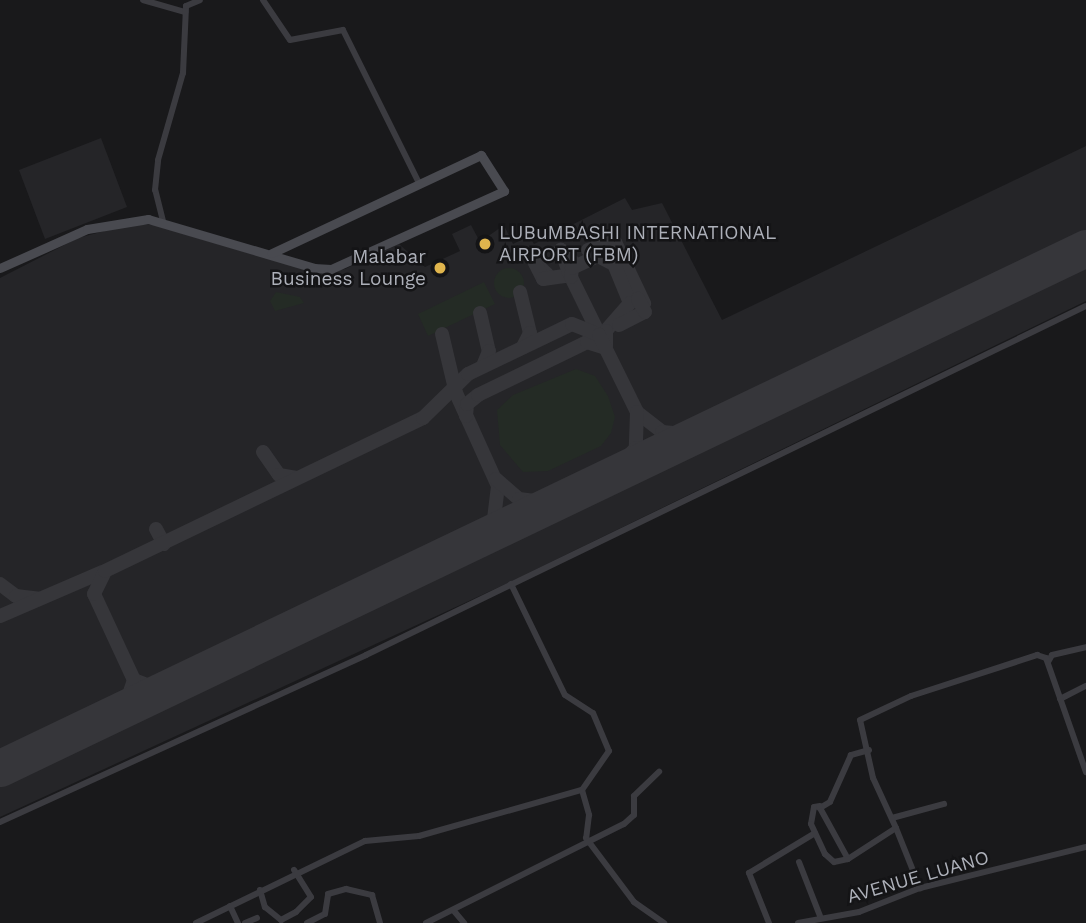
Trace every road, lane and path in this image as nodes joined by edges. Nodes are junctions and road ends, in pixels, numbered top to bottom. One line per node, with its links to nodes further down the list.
1 (143, 0): 4 (street)
2 (200, 0): 4 (street)
3 (263, 0): 5 (street)
4 (185, 12): 6 (street)
5 (419, 183): 7 (main road); 7 (main road)
6 (163, 220): 7 (main road); 8 (main road)
7 (272, 253)
8 (0, 268)
9 (1086, 306): 10 (street)
10 (511, 584): 18 (street); 22 (street)
11 (1086, 646): 12 (street)
12 (1048, 664): 14 (street); 15 (street)
13 (1086, 687): 14 (street)
14 (1060, 699): 17 (street)
15 (869, 750): 20 (street); 21 (street)
16 (659, 772): 25 (street)
17 (1086, 772)
18 (582, 790): 25 (street); 29 (street)
19 (943, 804): 21 (street)
20 (820, 806): 24 (street); 27 (street)
21 (892, 818): 23 (street)
22 (0, 822)
23 (895, 828): 27 (street); 30 (street)
24 (815, 833): 27 (street); 46 (street)
25 (586, 838): 33 (street); 45 (street)
26 (1086, 847): 30 (street, AVENUE LUANO)
27 (848, 859)
28 (799, 862): 35 (street)
29 (294, 870): 31 (street); 31 (street)
30 (920, 888): 35 (street, AVENUE LUANO)
31 (260, 890): 32 (street)
32 (230, 906): 37 (street); 38 (street)
33 (454, 911): 43 (street); 44 (street)
34 (323, 915): 40 (street); 41 (street); 42 (street)
35 (820, 916): 47 (street, AVENUE LUANO)
36 (257, 918): 39 (street)
37 (196, 923)
38 (238, 923)
39 (245, 923)
40 (307, 923)
41 (327, 923)
42 (380, 923)
43 (426, 923)
44 (464, 923)
45 (664, 923)
46 (769, 923)
47 (798, 923)

